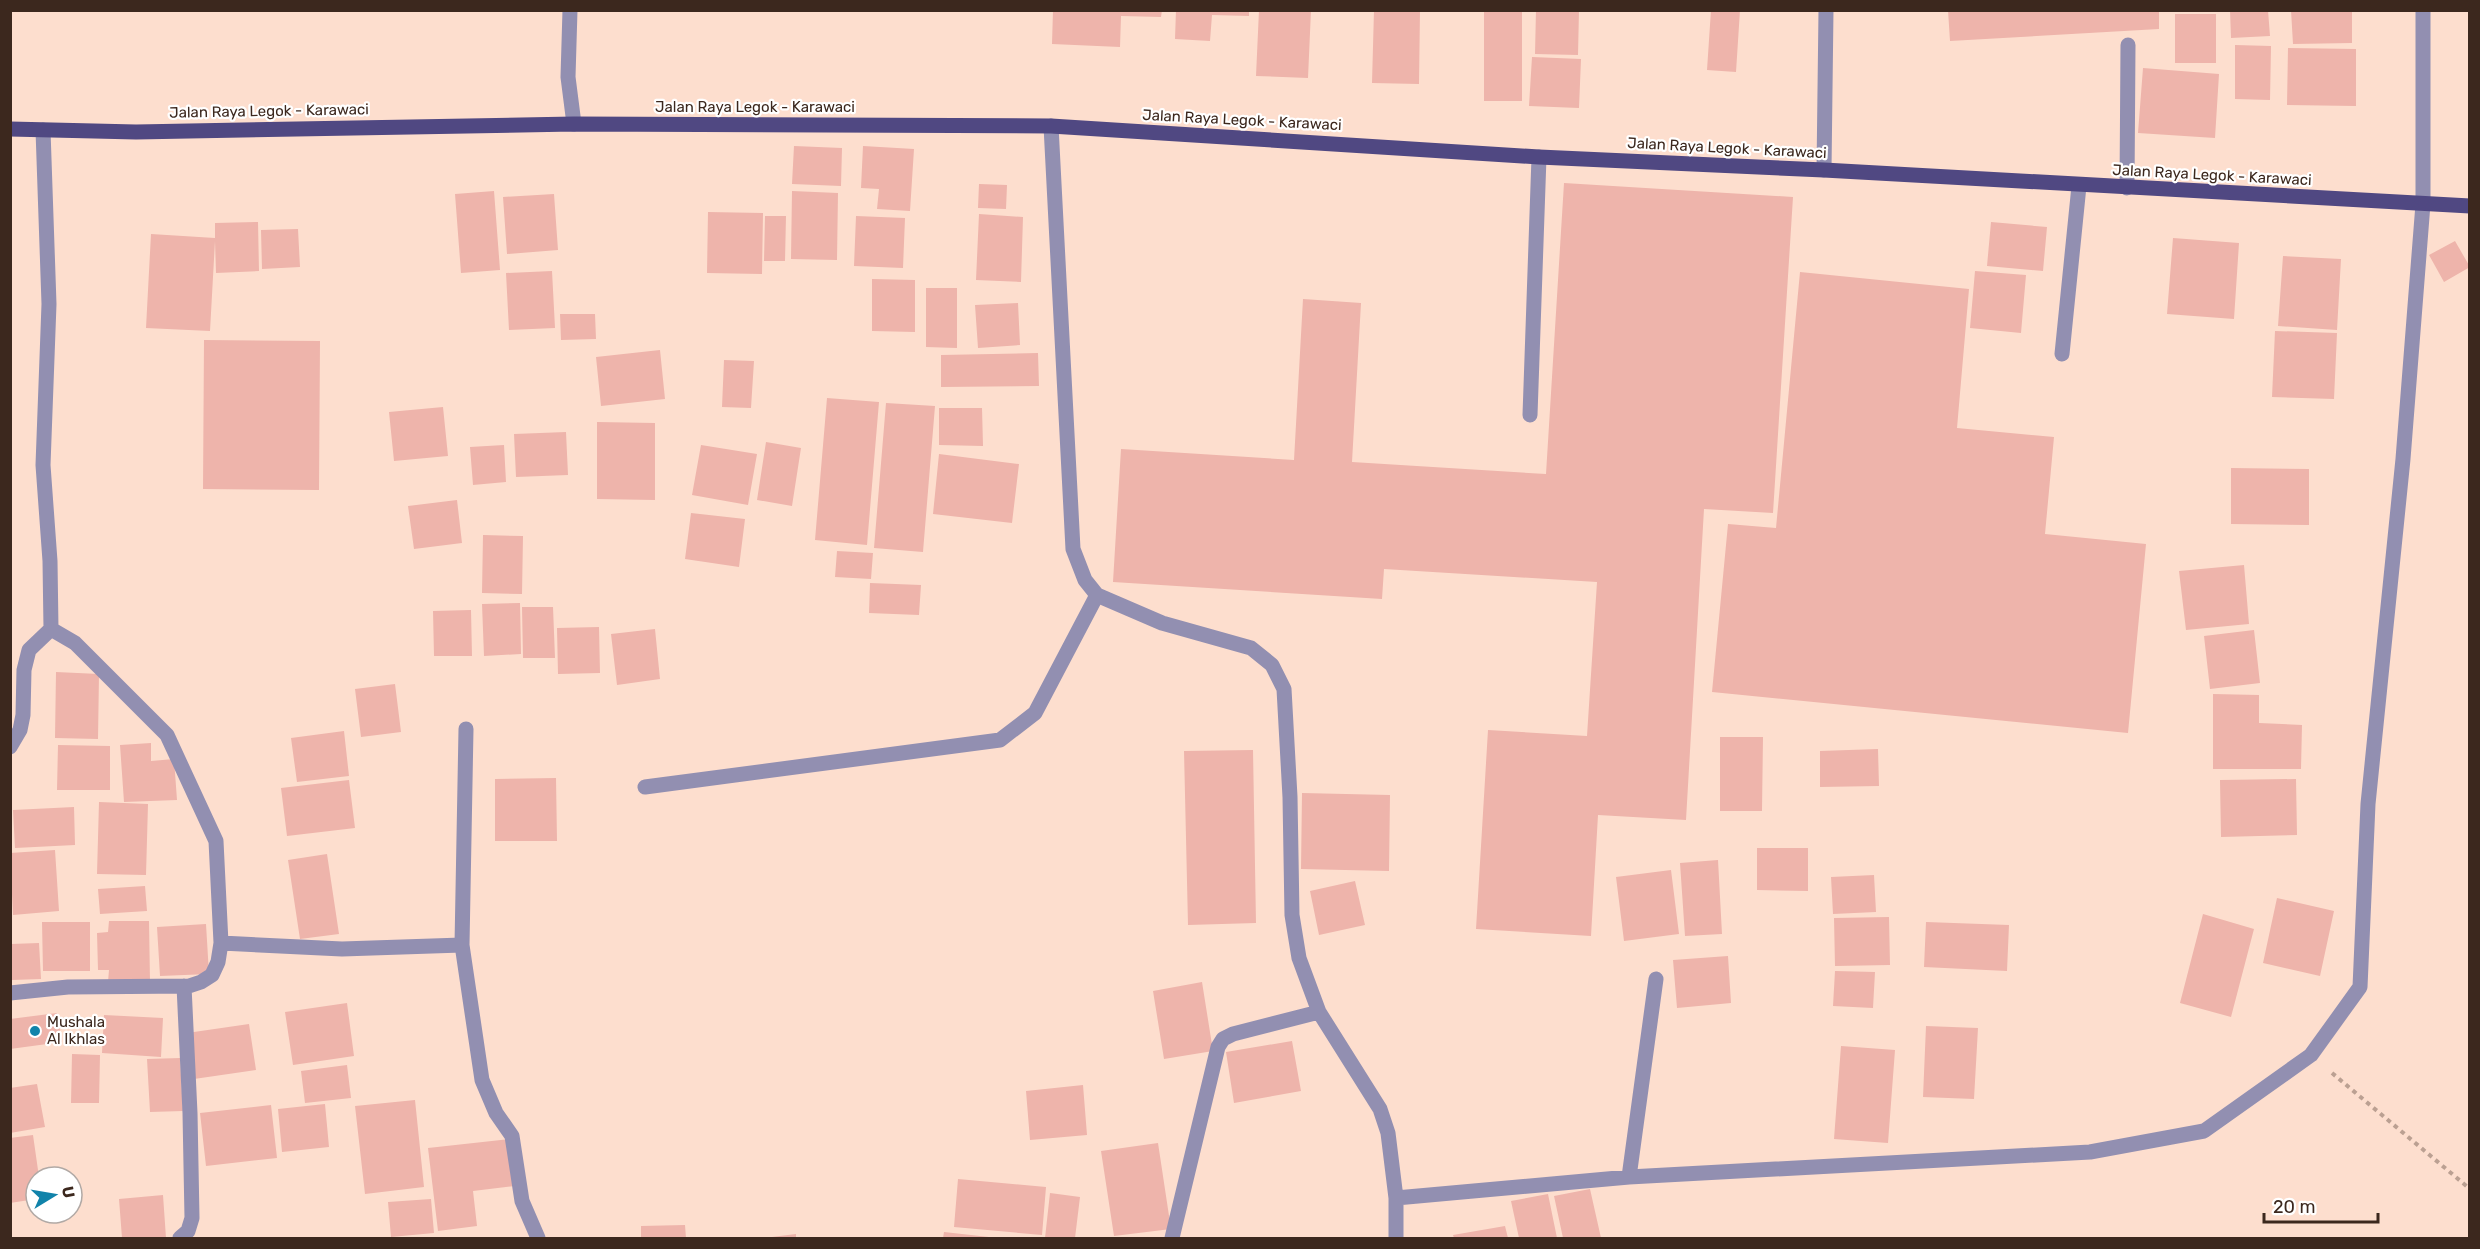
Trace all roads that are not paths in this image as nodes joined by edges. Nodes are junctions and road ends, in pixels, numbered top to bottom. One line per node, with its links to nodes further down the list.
1 (570, 10): 5 (street)
2 (1826, 10): 10 (street)
3 (2423, 10): 13 (street)
4 (2128, 45): 12 (street)
5 (574, 124): 6 (main road, Jalan Raya Legok - Karawaci); 8 (main road, Jalan Raya Legok - Karawaci)
6 (1051, 126): 9 (main road, Jalan Raya Legok - Karawaci); 17 (street)
7 (10, 129): 8 (main road, Jalan Raya Legok - Karawaci)
8 (43, 130): 18 (street)
9 (1539, 157): 10 (main road, Jalan Raya Legok - Karawaci); 16 (street)
10 (1824, 170): 11 (main road, Jalan Raya Legok - Karawaci)
11 (2079, 186): 12 (main road, Jalan Raya Legok - Karawaci); 15 (street)
12 (2127, 188): 13 (main road, Jalan Raya Legok - Karawaci)
13 (2423, 204): 14 (main road, Jalan Raya Legok - Karawaci); 28 (street)
14 (2469, 206)
15 (2062, 354)
16 (1530, 415)
17 (1097, 595): 21 (street); 27 (street)
18 (51, 629): 20 (street); 22 (street)
19 (466, 729): 23 (street)
20 (10, 747)
21 (645, 787)
22 (221, 943): 23 (street); 25 (street)
23 (462, 945): 31 (street)
24 (1656, 978): 28 (street)
25 (184, 986): 26 (street); 30 (street)
26 (10, 993)
27 (1319, 1012): 29 (street); 32 (street)
28 (1629, 1177): 29 (street)
29 (1396, 1198): 33 (street)
30 (180, 1239)
31 (538, 1239)
32 (1172, 1239)
33 (1396, 1239)

